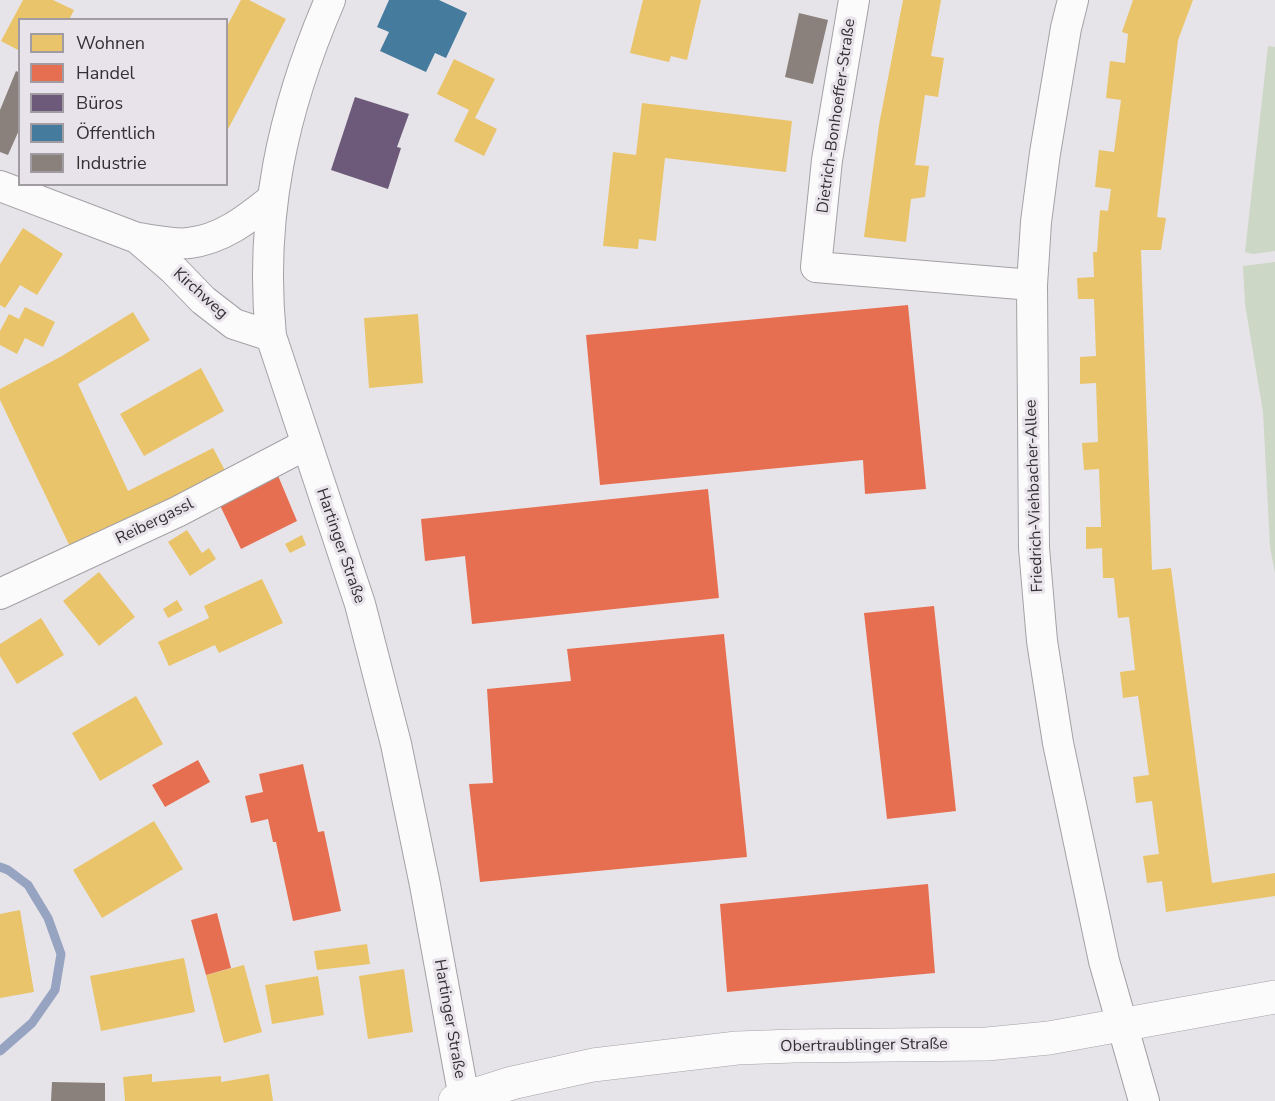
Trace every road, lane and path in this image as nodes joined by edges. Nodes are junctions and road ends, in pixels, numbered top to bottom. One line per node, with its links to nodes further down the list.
1 (330, 0): 5 (street, Hartinger Straße)
2 (854, 0): 7 (street, Dietrich-Bonhoeffer-Straße)
3 (1073, 0): 7 (street, Friedrich-Viehbacher-Allee)
4 (0, 186): 6 (street, Kirchweg)
5 (272, 200): 6 (street, Kirchweg); 8 (street, Hartinger Straße)
6 (137, 238): 8 (street, Kirchweg)
7 (1032, 285): 12 (street, Friedrich-Viehbacher-Allee)
8 (271, 336): 9 (street, Hartinger Straße)
9 (307, 444): 10 (street, Reibergassl); 13 (street, Hartinger Straße)
10 (0, 594)
11 (1275, 997): 12 (street, Obertraublinger Straße)
12 (1121, 1023): 13 (street, Obertraublinger Straße); 14 (street, Friedrich-Viehbacher-Allee)
13 (459, 1099)
14 (1144, 1101)

